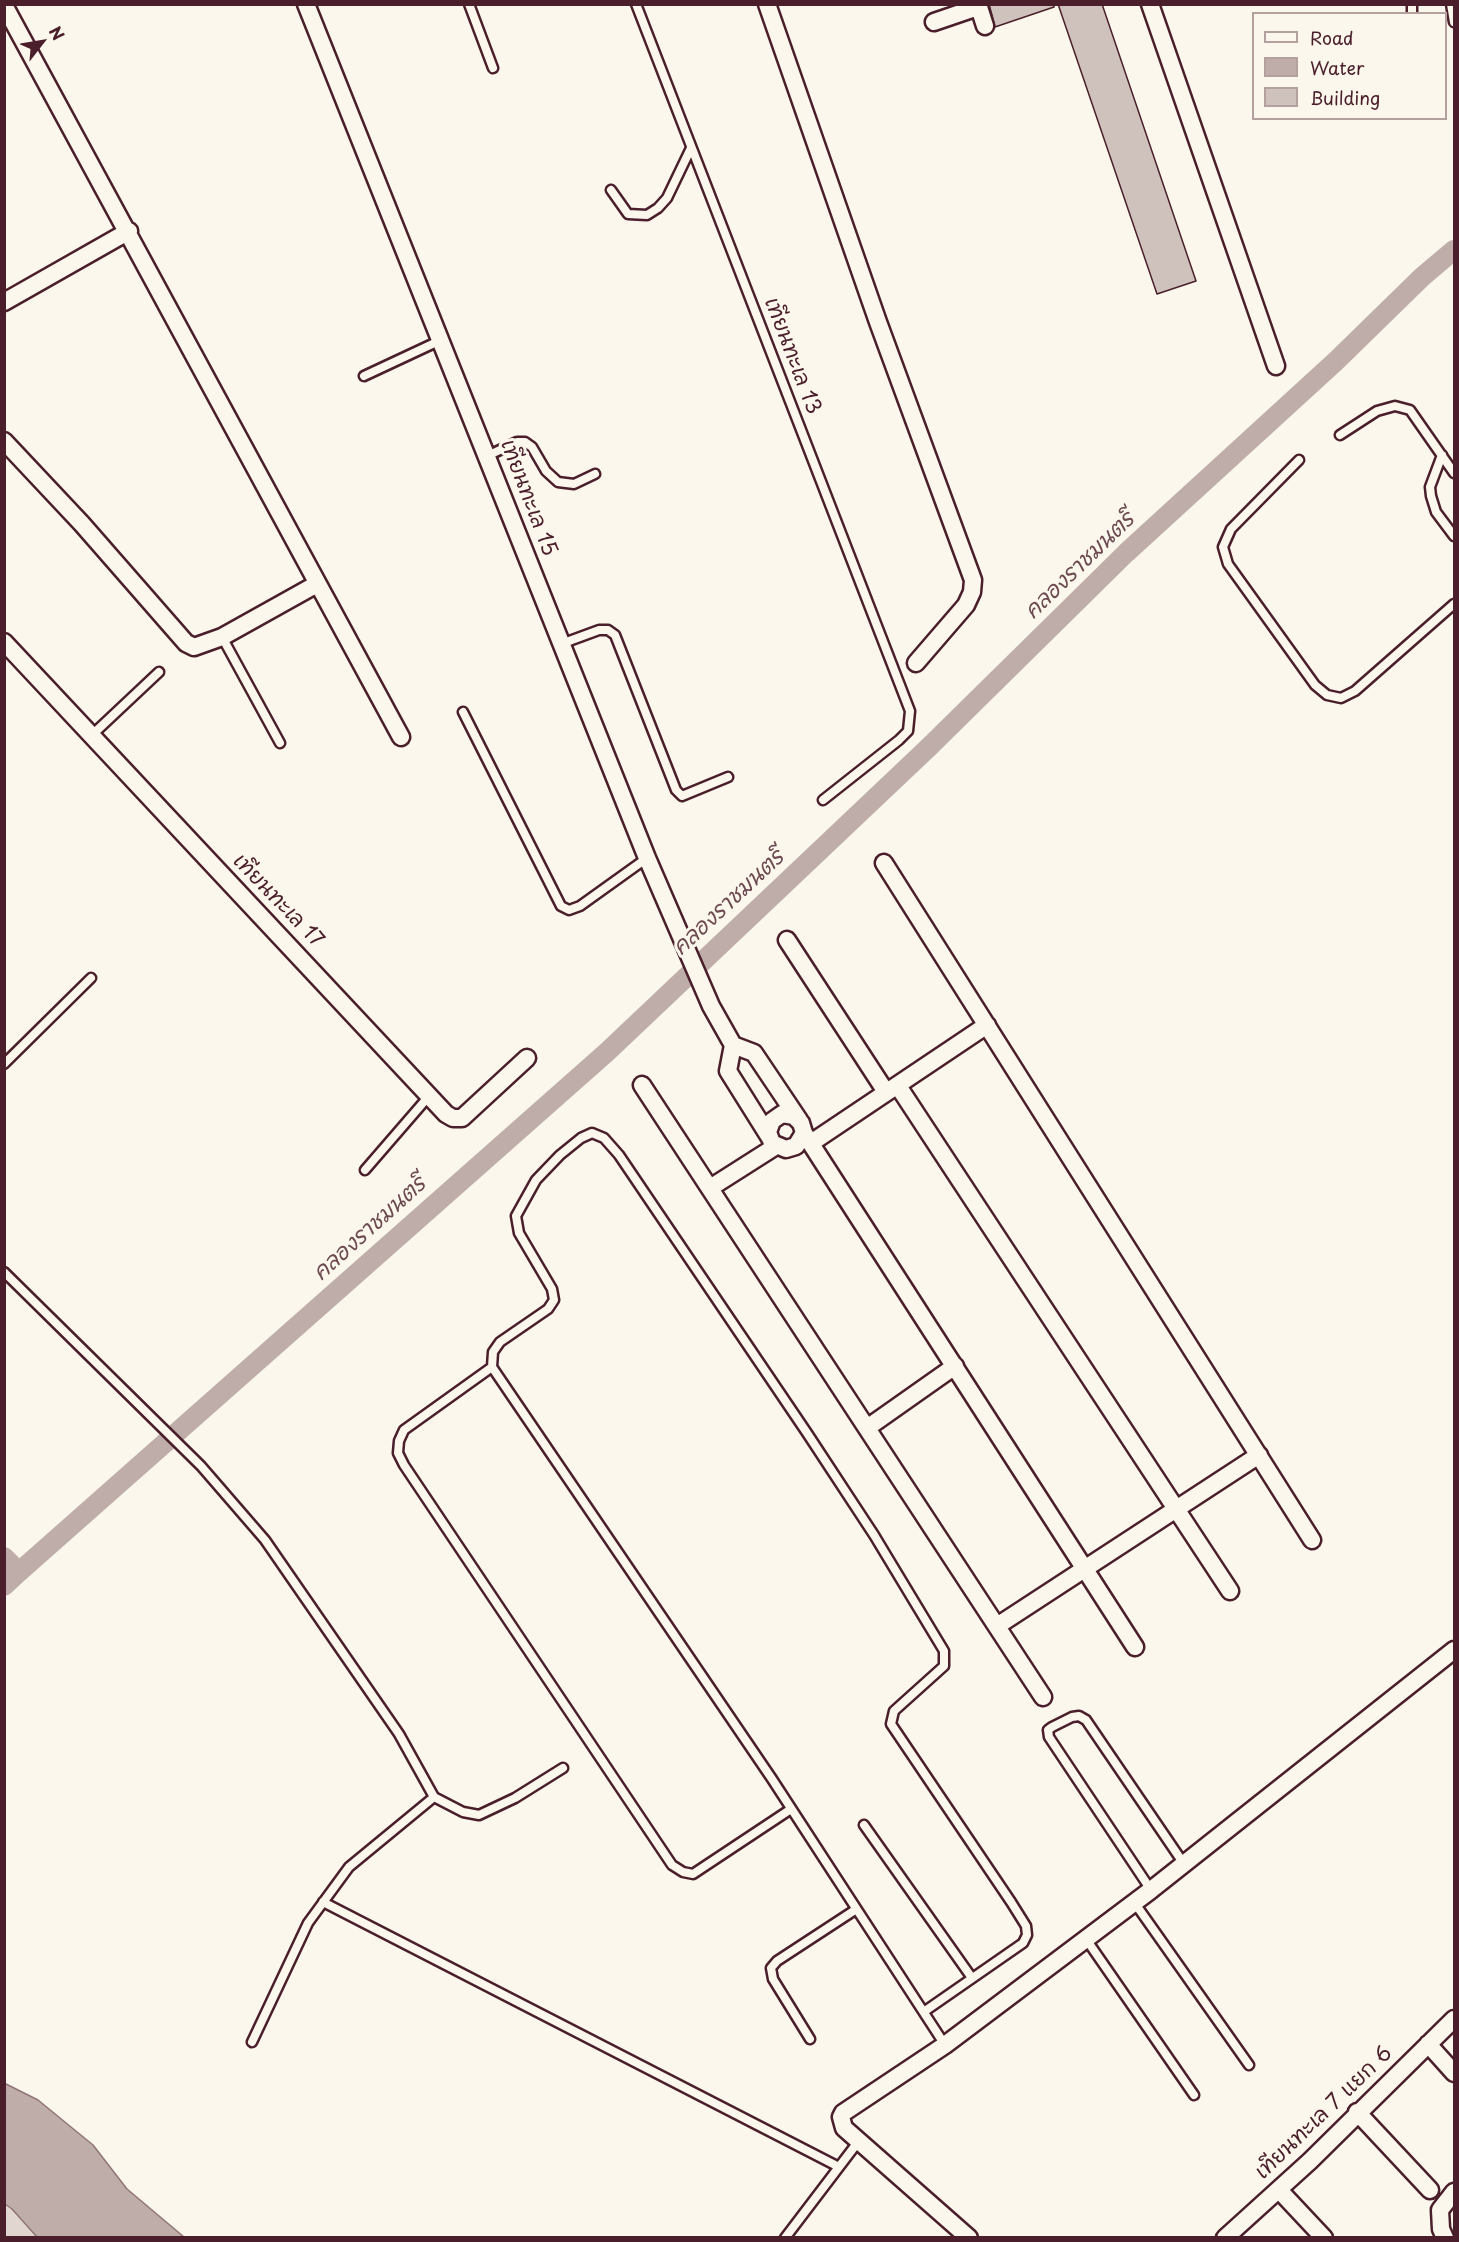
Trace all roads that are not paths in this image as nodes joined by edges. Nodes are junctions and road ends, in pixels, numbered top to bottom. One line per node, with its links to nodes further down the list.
1 (306, 4): 17 (street, เทียนทะเล 15)
2 (469, 4): 12 (lane)
3 (636, 4): 13 (lane, เทียนทะเล 13)
4 (767, 4): 33 (street)
5 (1150, 4): 18 (street)
6 (1451, 4): 10 (lane)
7 (4, 5): 15 (street)
8 (978, 6): 9 (street); 11 (street)
9 (934, 22)
10 (1455, 22)
11 (985, 26)
12 (493, 68)
13 (690, 147): 14 (lane); 40 (lane, เทียนทะเล 13)
14 (611, 190)
15 (129, 231): 16 (street); 28 (street)
16 (4, 302)
17 (441, 340): 19 (lane); 23 (street, เทียนทะเล 15)
18 (1276, 366)
19 (364, 376)
20 (1340, 435): 22 (lane)
21 (4, 441): 30 (street)
22 (1442, 455): 25 (lane); 27 (lane)
23 (487, 456): 26 (lane); 32 (street, เทียนทะเล 15)
24 (1299, 460): 29 (lane)
25 (1455, 473)
26 (595, 474)
27 (1455, 536)
28 (317, 584): 30 (street); 37 (street)
29 (1455, 604)
30 (222, 637): 38 (lane)
31 (4, 642): 36 (street, เทียนทะเล 17)
32 (561, 644): 39 (lane); 41 (street, เทียนทะเล 15)
33 (916, 663)
34 (159, 672): 36 (lane)
35 (463, 712): 41 (lane)
36 (92, 735): 51 (street, เทียนทะเล 17)
37 (401, 737)
38 (280, 743)
39 (728, 777)
40 (823, 800)
41 (646, 858): 46 (street, เทียนทะเล 15)
42 (884, 862): 45 (street)
43 (787, 940): 50 (street)
44 (91, 978): 48 (lane)
45 (987, 1025): 50 (street); 60 (street)
46 (733, 1045): 52 (street); 53 (street)
47 (527, 1058): 51 (street, เทียนทะเล 17)
48 (4, 1064)
49 (642, 1085): 55 (street)
50 (892, 1089): 52 (street); 61 (street)
51 (429, 1096): 54 (lane)
52 (805, 1132): 53 (street); 53 (street); 57 (street)
53 (773, 1142): 55 (street)
54 (365, 1170)
55 (710, 1188): 59 (street)
56 (4, 1272): 70 (lane)
57 (955, 1366): 59 (street); 63 (street)
58 (492, 1367): 71 (lane); 71 (lane); 79 (lane)
59 (867, 1428): 65 (street)
60 (1259, 1455): 61 (street); 62 (street)
61 (1178, 1508): 63 (street); 64 (street)
62 (1312, 1540)
63 (1085, 1569): 65 (street); 66 (street)
64 (1230, 1591)
65 (997, 1626): 68 (street)
66 (1135, 1647)
67 (1455, 1650): 73 (street)
68 (1043, 1697)
69 (563, 1768): 70 (lane)
70 (434, 1797): 75 (lane)
71 (791, 1809): 77 (lane)
72 (864, 1826): 79 (lane)
73 (1184, 1864): 74 (street); 74 (lane)
74 (1151, 1890): 76 (street)
75 (323, 1902): 83 (lane); 91 (lane)
76 (1134, 1902): 78 (street); 86 (lane)
77 (855, 1910): 80 (lane); 82 (lane)
78 (1086, 1939): 85 (street); 88 (lane)
79 (972, 1978): 80 (lane)
80 (925, 2011): 85 (lane)
81 (1455, 2019): 84 (street, เทียนทะเล 7 แยก 6)
82 (810, 2039)
83 (252, 2042)
84 (1428, 2044): 87 (street); 89 (street, เทียนทะเล 7 แยก 6)
85 (945, 2045): 90 (street)
86 (1249, 2065)
87 (1455, 2073)
88 (1194, 2095)
89 (1357, 2112): 92 (street, เทียนทะเล 7 แยก 6); 93 (street)
90 (858, 2142): 91 (lane); 96 (street)
91 (838, 2167): 95 (lane)
92 (1279, 2190): 97 (street, เทียนทะเล 7 แยก 6); 98 (street)
93 (1430, 2190)
94 (1455, 2192): 99 (street)
95 (785, 2238)
96 (969, 2238)
97 (1225, 2238)
98 (1324, 2238)
99 (1445, 2238)

